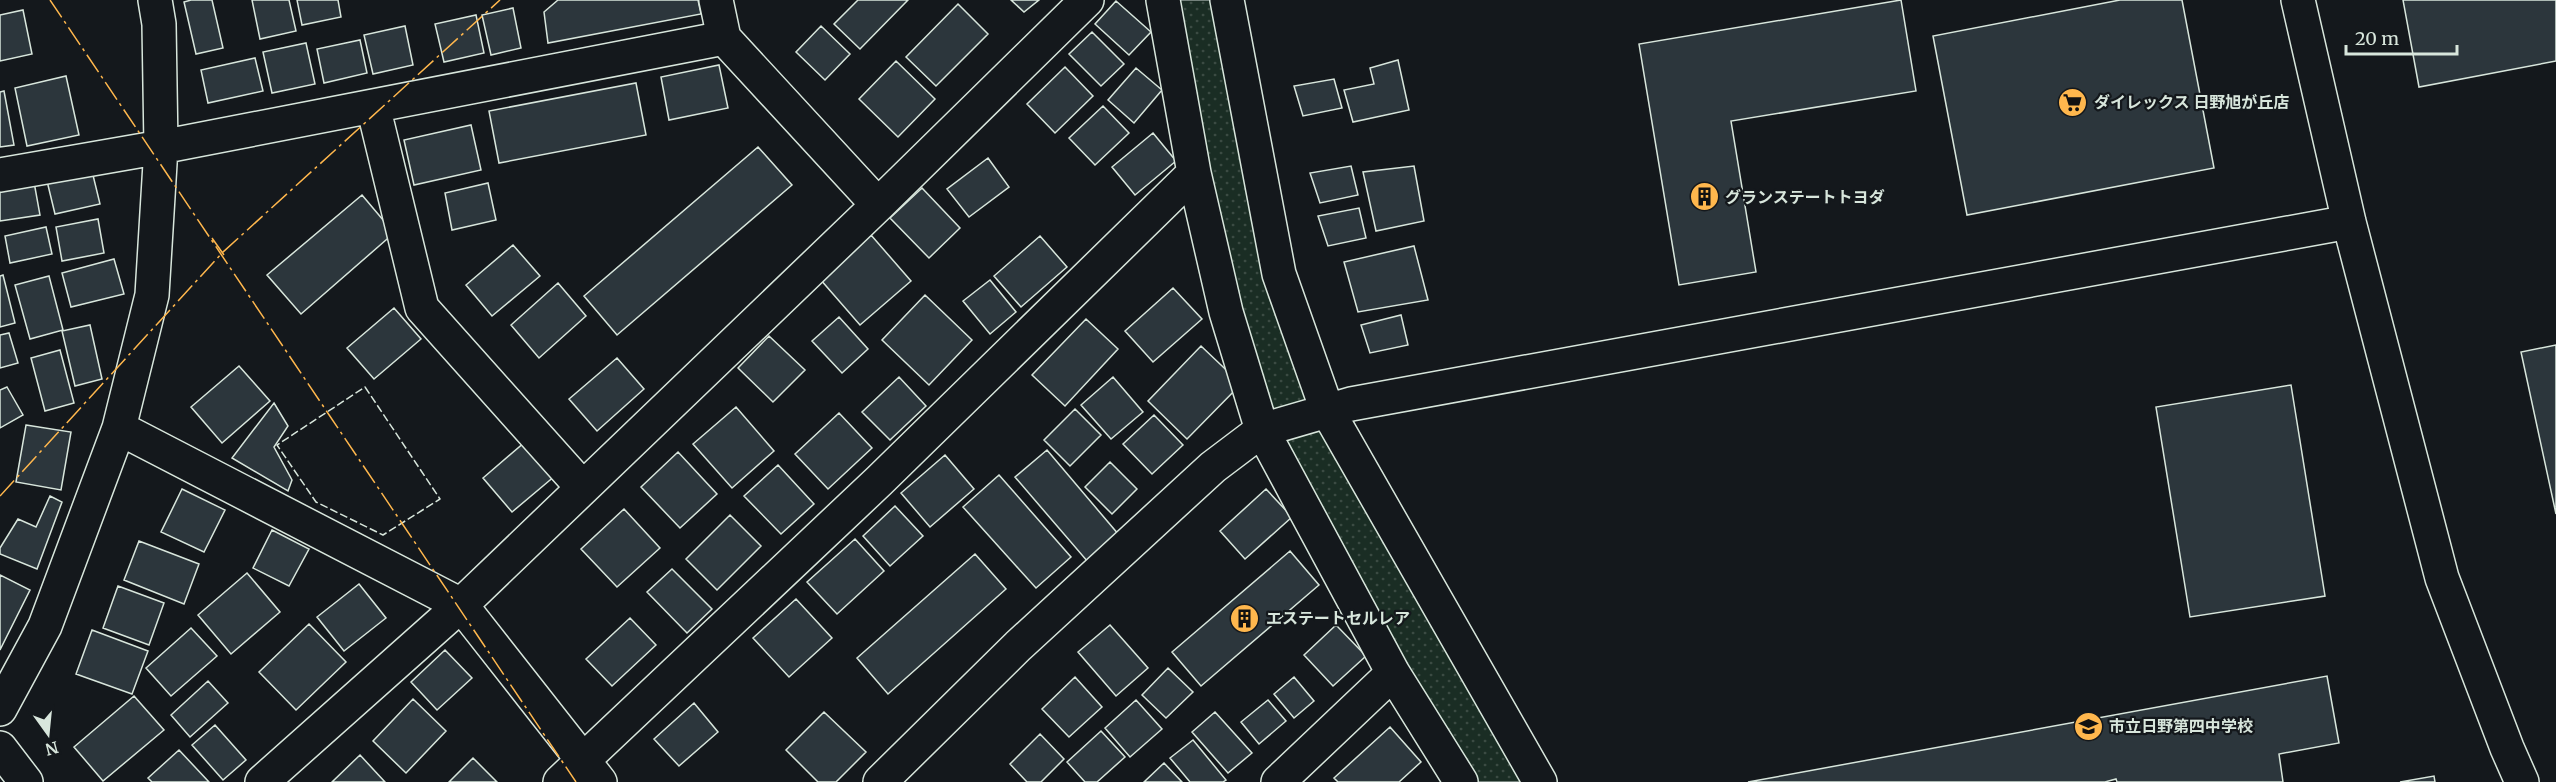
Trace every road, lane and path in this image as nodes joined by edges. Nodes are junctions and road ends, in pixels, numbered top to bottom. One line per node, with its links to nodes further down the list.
1 (155, 0): 9 (street)
2 (716, 0): 7 (street)
3 (1088, 0): 12 (street)
4 (1163, 0): 10 (street)
5 (1227, 0): 14 (street)
6 (2298, 0): 13 (street)
7 (724, 38): 8 (street); 12 (street)
8 (373, 106): 9 (street); 17 (street)
9 (161, 147): 11 (street); 15 (street)
10 (1194, 173): 16 (street); 22 (street)
11 (0, 175)
12 (878, 205): 17 (street)
13 (2349, 222): 14 (street); 30 (street)
14 (1328, 410): 16 (street); 29 (street)
15 (120, 428): 18 (street); 20 (street)
16 (1262, 430): 19 (street); 26 (street)
17 (583, 488): 18 (street)
18 (461, 605): 22 (street); 24 (street)
19 (1394, 673): 27 (street); 28 (street)
20 (0, 709)
21 (0, 748): 23 (street)
22 (592, 771): 25 (street)
23 (26, 782)
24 (262, 782)
25 (560, 782)
26 (880, 782)
27 (1278, 782)
28 (1461, 782)
29 (1540, 782)
30 (2522, 782)

